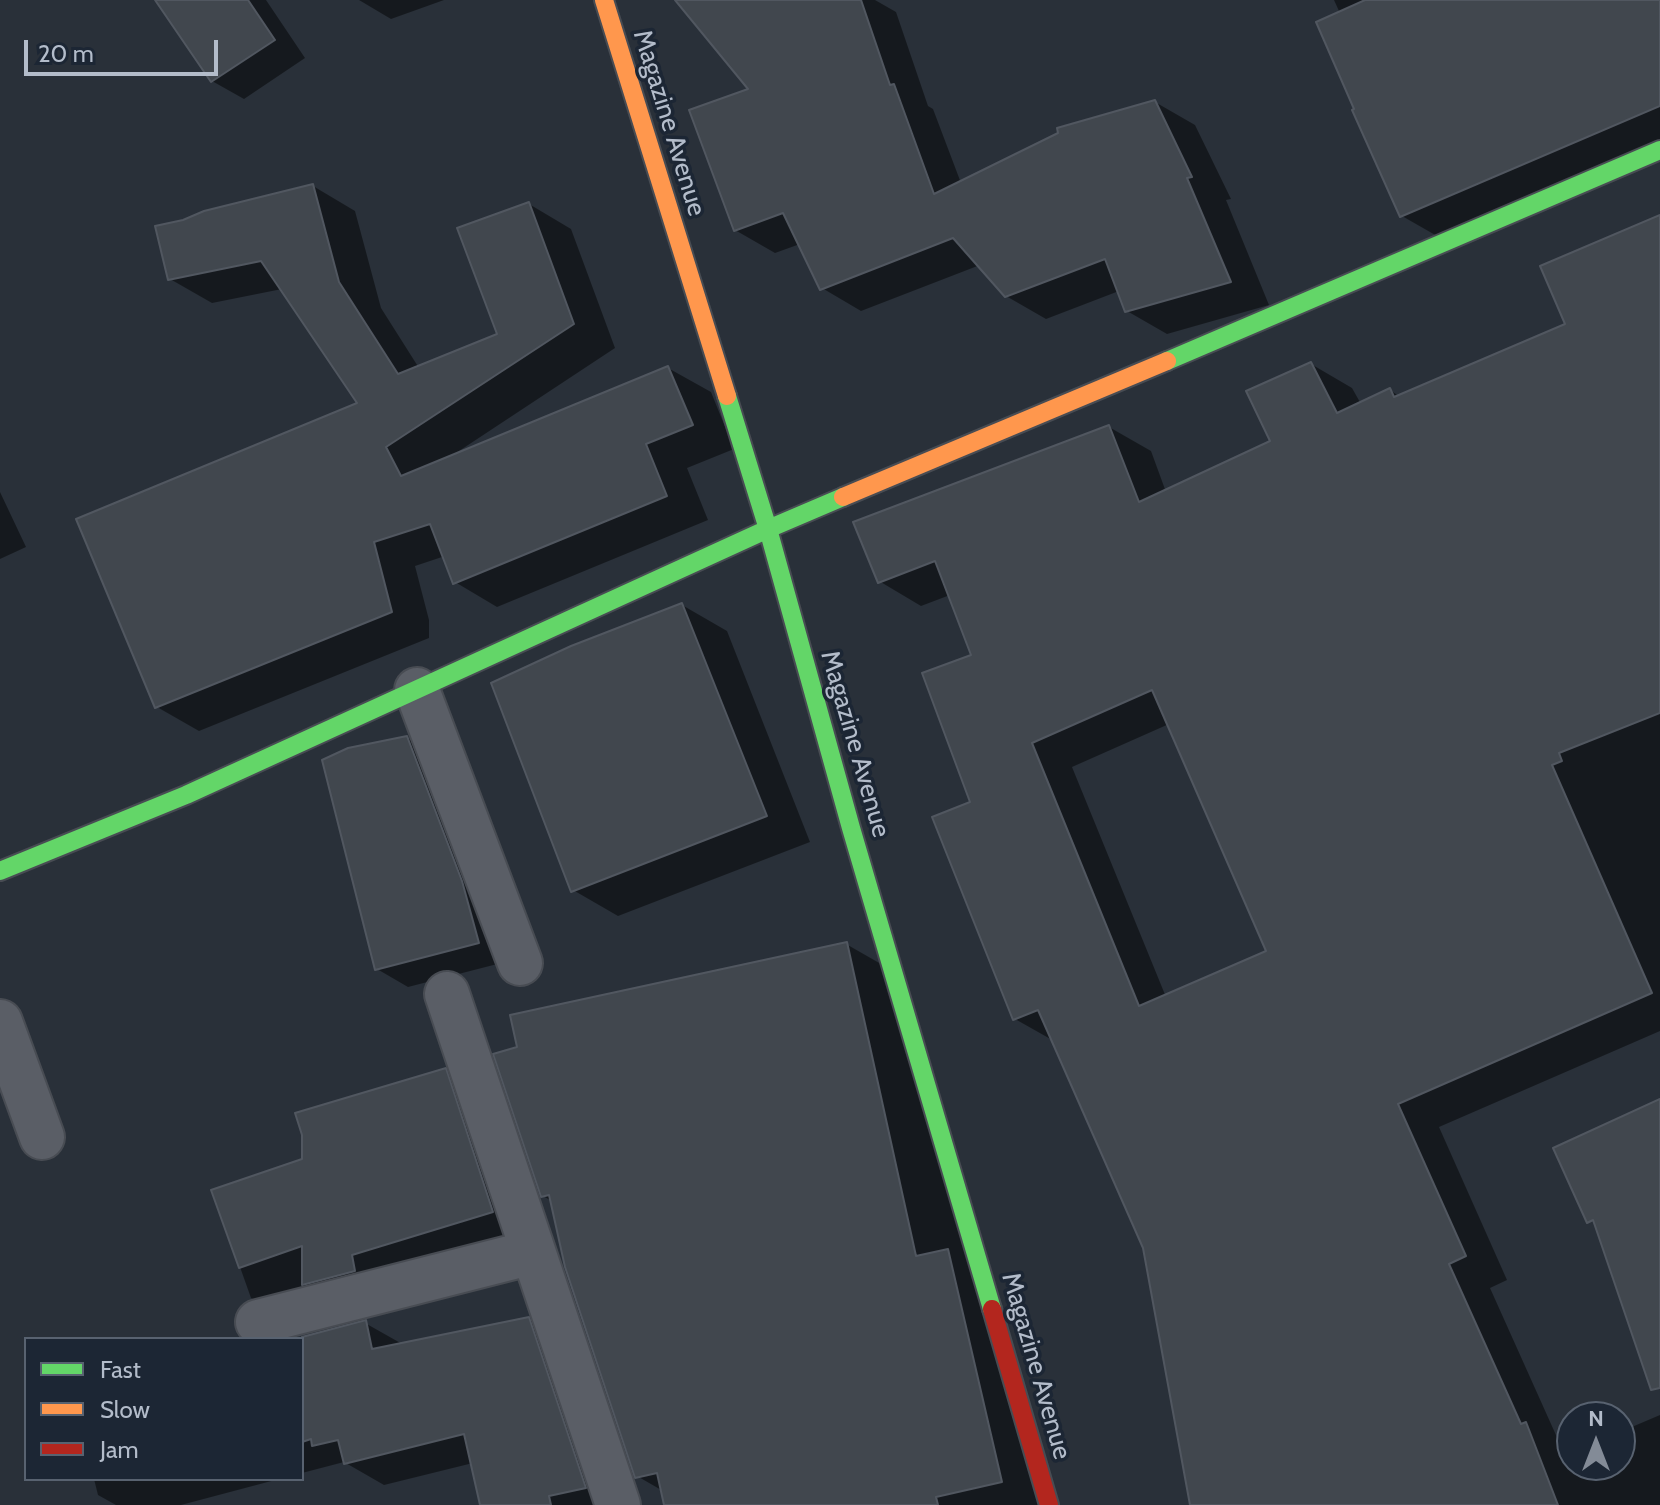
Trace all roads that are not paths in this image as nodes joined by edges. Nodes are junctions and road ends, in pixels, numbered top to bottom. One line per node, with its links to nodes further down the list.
1 (604, 0): 3 (street, Magazine Avenue)
2 (1660, 150): 3 (street)
3 (768, 529): 4 (street); 13 (street, Magazine Avenue)
4 (417, 690): 5 (street); 6 (street)
5 (0, 871)
6 (520, 963)
7 (447, 994): 10 (street)
8 (0, 1022): 9 (street)
9 (42, 1137)
10 (533, 1252): 11 (street); 12 (street)
11 (258, 1322)
12 (618, 1505)
13 (1049, 1505)

